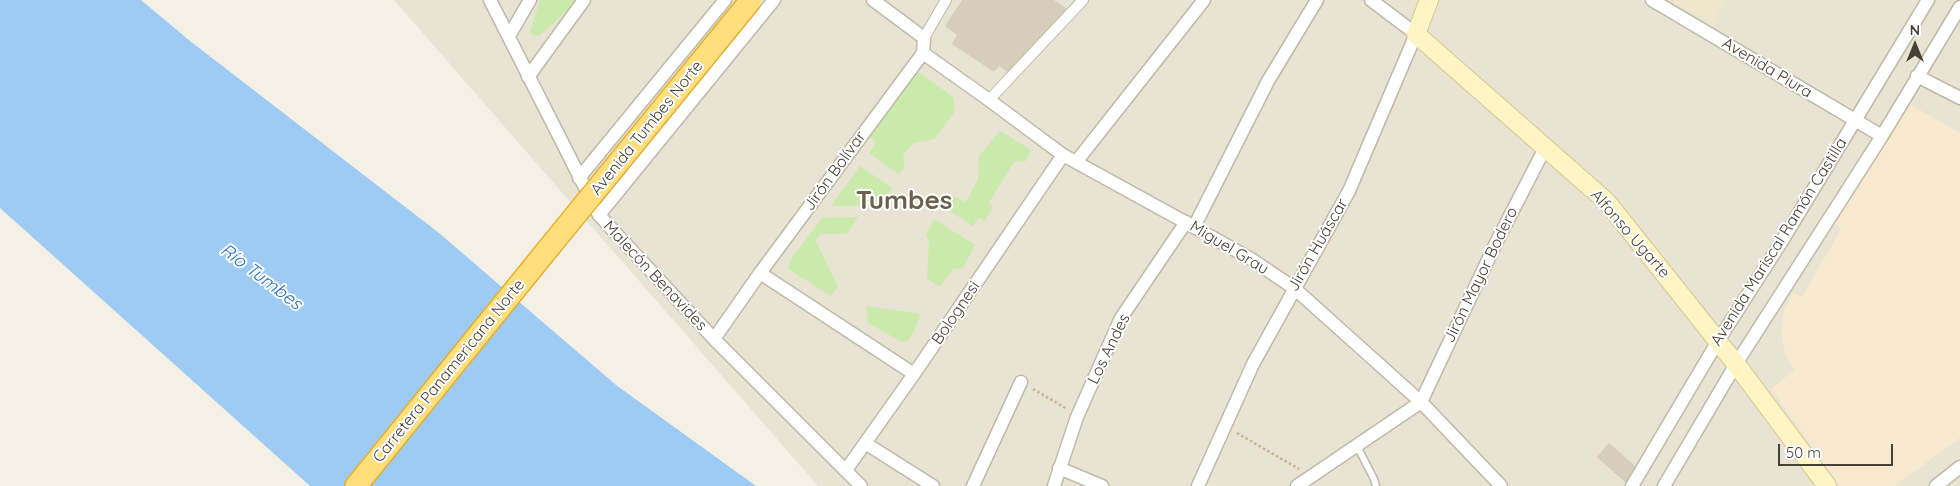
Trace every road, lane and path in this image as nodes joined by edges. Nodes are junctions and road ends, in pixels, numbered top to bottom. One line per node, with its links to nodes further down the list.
1 (490, 0): 18 (street, Malecón Benavides)
2 (530, 0): 18 (street)
3 (584, 0): 22 (street)
4 (725, 0): 30 (street)
5 (751, 0): 33 (highway, Avenida Tumbes Norte, bridge)
6 (774, 0): 31 (street)
7 (873, 0): 19 (street)
8 (946, 0): 19 (street)
9 (1082, 0): 24 (street)
10 (1204, 0): 29 (street)
11 (1317, 0): 32 (street, Los Andes)
12 (1371, 0): 17 (street, Alfonso Ugarte)
13 (1429, 0): 17 (main road, Jirón Huáscar)
14 (1928, 0): 25 (street, Avenida Mariscal Ramón Castilla)
15 (1659, 2): 25 (street, Avenida Piura)
16 (1960, 7): 21 (street, Avenida Mariscal Ramón Castilla)
17 (1416, 34): 27 (main road, Alfonso Ugarte); 35 (street, Jirón Huáscar)
18 (509, 36): 22 (street, Malecón Benavides)
19 (924, 38): 20 (street)
20 (923, 53): 24 (street, Miguel Grau); 34 (street, Jirón Bolívar)
21 (1917, 76): 23 (street); 26 (street, Avenida Mariscal Ramón Castilla)
22 (528, 77): 30 (street, Malecón Benavides)
23 (1960, 98)
24 (990, 100): 28 (street, Miguel Grau)
25 (1855, 120): 26 (street, Avenida Piura); 37 (street, Avenida Mariscal Ramón Castilla)
26 (1882, 136): 38 (street, Avenida Mariscal Ramón Castilla)
27 (1545, 148): 37 (main road, Alfonso Ugarte); 41 (street, Jirón Mayor Bodero)
28 (1063, 155): 29 (street, Miguel Grau); 39 (street, Bolognesi)
29 (1076, 162): 32 (street, Miguel Grau)
30 (579, 178): 31 (street, Malecón Benavides)
31 (599, 215): 36 (street, Malecón Benavides)
32 (1190, 224): 35 (street, Miguel Grau); 42 (street, Los Andes)
33 (543, 255): 51 (highway, Carretera Panamericana Norte)
34 (760, 273): 36 (street, Jirón Bolívar); 39 (street)
35 (1294, 288): 41 (street, Miguel Grau); 43 (street, Jirón Huáscar)
36 (714, 339): 48 (street, Malecón Benavides)
37 (1718, 341): 38 (main road, Alfonso Ugarte); 61 (street, Avenida Mariscal Ramón Castilla)
38 (1736, 364): 62 (street, Avenida Mariscal Ramón Castilla); 63 (main road, Alfonso Ugarte)
39 (914, 374): 44 (street, Bolognesi)
40 (1021, 382): 42 (path); 54 (street)
41 (1421, 402): 45 (street); 50 (street, Miguel Grau)
42 (1078, 416): 47 (street, Los Andes)
43 (1225, 426): 49 (path); 57 (street, Jirón Huáscar)
44 (865, 443): 48 (street, Bolognesi); 53 (street)
45 (1357, 446): 49 (street); 59 (lane)
46 (1960, 467): 64 (street)
47 (1059, 468): 55 (street, Los Andes); 56 (street)
48 (846, 470): 52 (street, Malecón Benavides)
49 (1311, 476): 58 (street)
50 (1487, 481): 60 (street, Miguel Grau)
51 (356, 486)
52 (861, 486)
53 (933, 486)
54 (973, 486)
55 (1054, 486)
56 (1102, 486)
57 (1198, 486)
58 (1297, 486)
59 (1376, 486)
60 (1501, 486)
61 (1632, 486)
62 (1664, 486)
63 (1827, 486)
64 (1936, 486)

